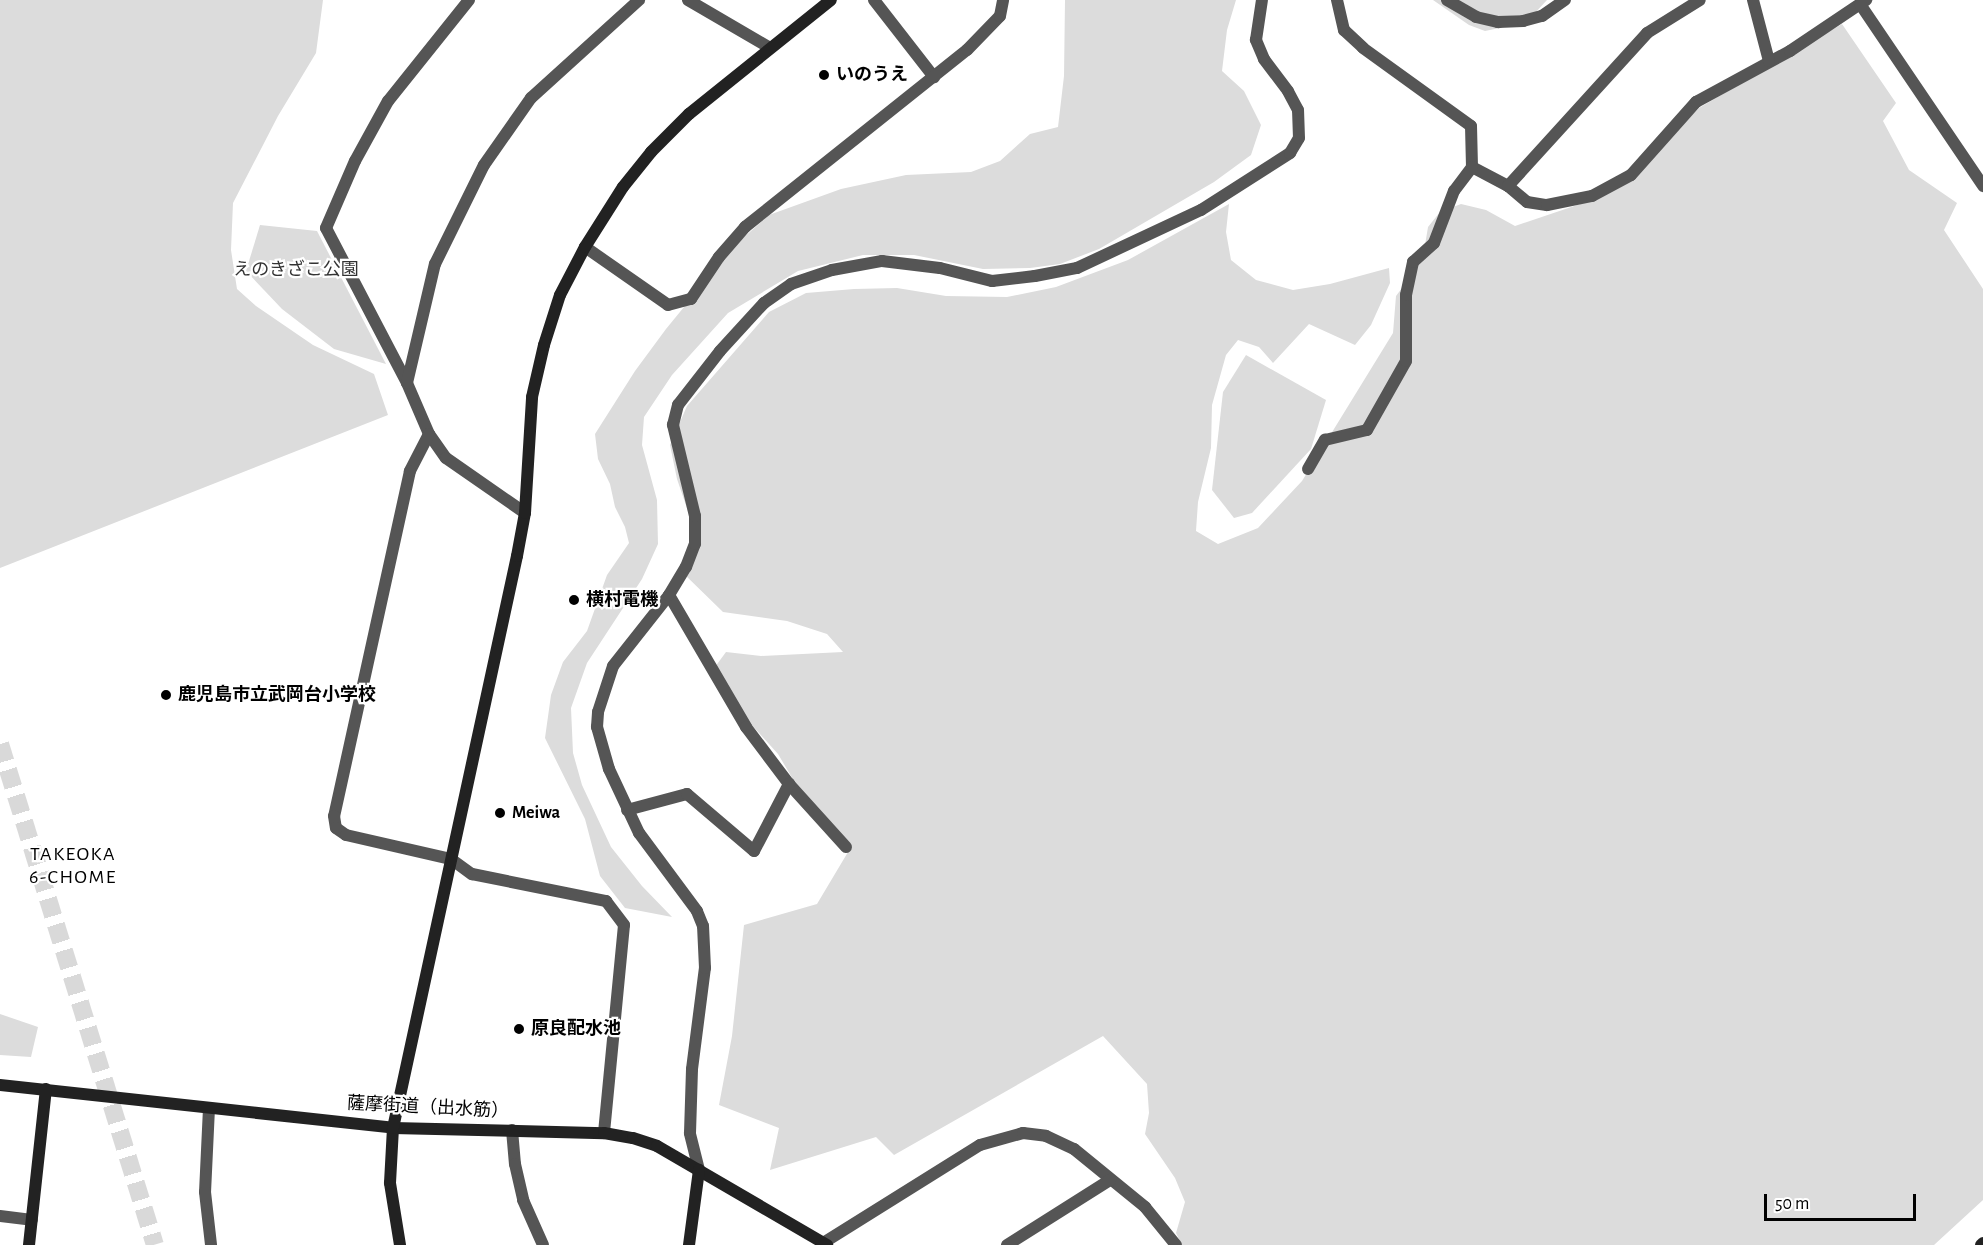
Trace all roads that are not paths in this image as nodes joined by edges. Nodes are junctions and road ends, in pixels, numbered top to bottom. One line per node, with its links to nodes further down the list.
1 (469, 0): 21 (street)
2 (639, 0): 21 (street)
3 (688, 0): 14 (street)
4 (831, 0): 14 (street)
5 (874, 0): 16 (street)
6 (1003, 0): 16 (street)
7 (1262, 0): 25 (street)
8 (1336, 0): 17 (street)
9 (1447, 0): 10 (street)
10 (1565, 0)
11 (1700, 0): 18 (street)
12 (1753, 0): 15 (street)
13 (1863, 2): 15 (street); 19 (street)
14 (770, 48): 20 (street)
15 (1769, 62): 18 (street)
16 (934, 77): 20 (street)
17 (1472, 166): 18 (street); 23 (street)
18 (1508, 186)
19 (1983, 186)
20 (585, 247): 24 (street)
21 (407, 384): 22 (street)
22 (429, 434): 24 (street); 29 (street)
23 (1308, 469)
24 (525, 513): 29 (street)
25 (669, 595): 26 (street); 27 (street)
26 (789, 784): 27 (street); 28 (street)
27 (627, 810): 36 (street)
28 (846, 847)
29 (451, 859): 33 (street); 35 (street)
30 (0, 1084): 31 (street, 薩摩街道（出水筋）)
31 (46, 1089): 32 (street, 薩摩街道（出水筋）); 39 (street)
32 (210, 1108): 33 (street, 薩摩街道（出水筋）); 42 (street)
33 (393, 1128): 34 (street, 薩摩街道（出水筋）); 43 (street)
34 (512, 1130): 35 (street, 薩摩街道（出水筋）); 44 (street)
35 (604, 1133): 36 (street, 薩摩街道（出水筋）)
36 (699, 1170): 40 (street, 薩摩街道（出水筋）); 45 (street)
37 (1110, 1180): 40 (street); 46 (street); 47 (street)
38 (0, 1216): 39 (street)
39 (32, 1220): 41 (street)
40 (819, 1243)
41 (29, 1245)
42 (211, 1245)
43 (400, 1245)
44 (543, 1245)
45 (689, 1245)
46 (1007, 1245)
47 (1176, 1245)

